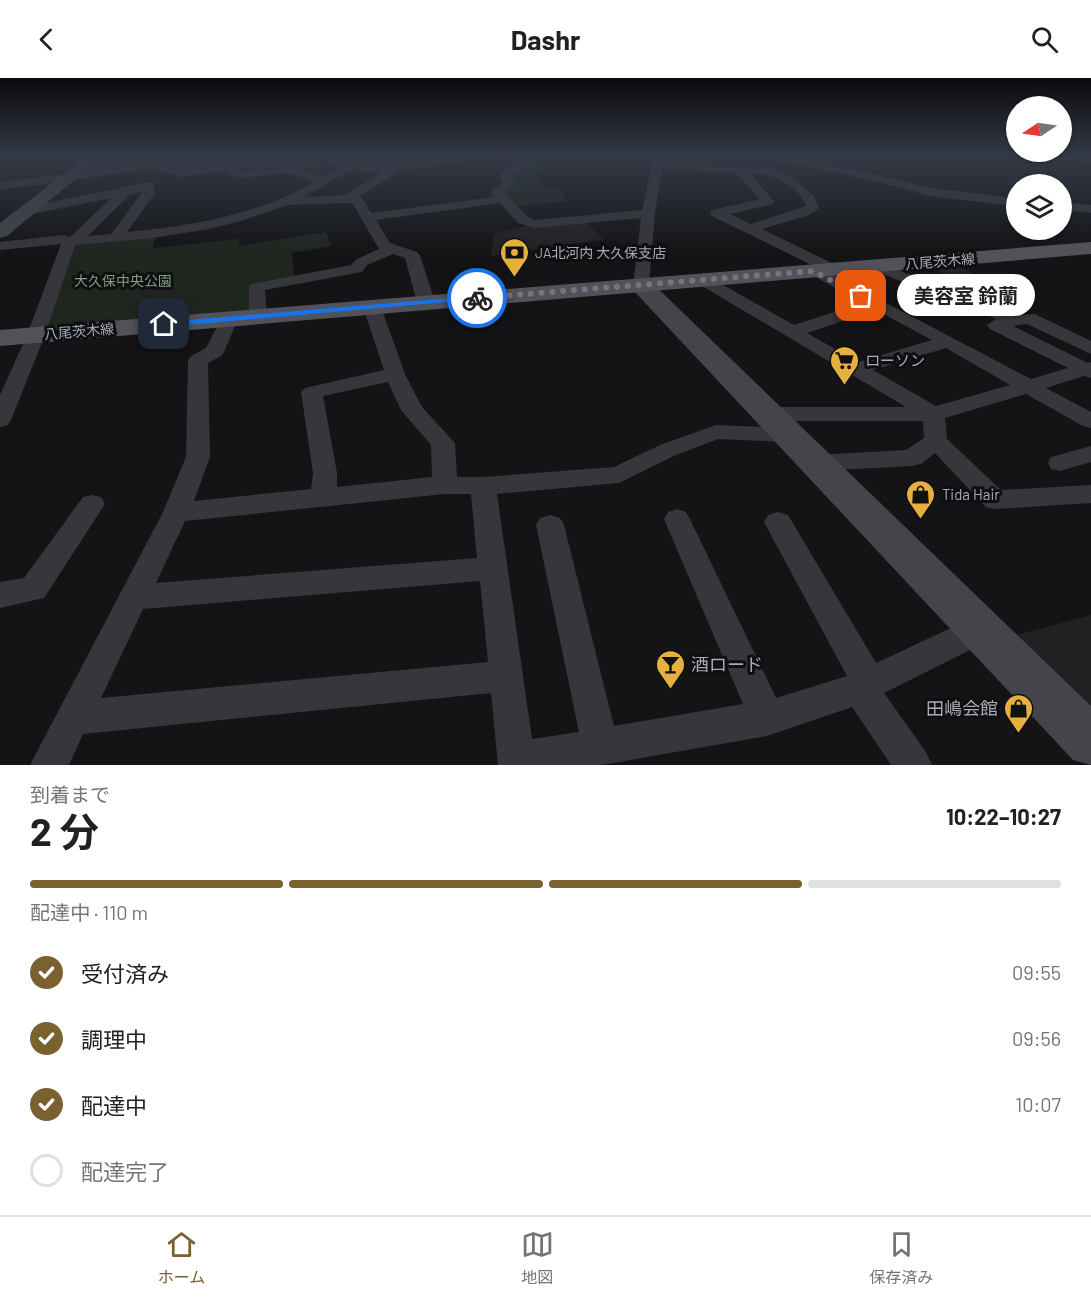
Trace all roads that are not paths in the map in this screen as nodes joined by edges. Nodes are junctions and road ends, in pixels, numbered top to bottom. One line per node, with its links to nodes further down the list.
1 (56, 188): 11 (street)
2 (141, 188): 12 (street)
3 (149, 188): 25 (street)
4 (311, 188): 17 (street)
5 (364, 188): 14 (street)
6 (502, 188): 15 (street)
7 (653, 188): 21 (street)
8 (756, 188): 23 (street)
9 (798, 188): 23 (street)
10 (915, 188): 16 (street)
11 (51, 192): 13 (street); 20 (street)
12 (125, 192): 20 (street); 26 (street)
13 (0, 198)
14 (348, 199): 17 (street); 22 (street)
15 (504, 199): 21 (street); 22 (street)
16 (1006, 201)
17 (283, 202): 25 (street)
18 (1072, 207): 19 (street)
19 (1091, 209)
20 (27, 211): 24 (street)
21 (648, 213): 33 (street)
22 (369, 217): 28 (street)
23 (749, 229): 31 (street)
24 (0, 232)
25 (116, 237): 26 (street)
26 (71, 241): 27 (street); 41 (street)
27 (0, 246)
28 (393, 248): 34 (street); 37 (street)
29 (1091, 248): 30 (main road, 八尾茨木線)
30 (875, 266): 31 (main road, 八尾茨木線); 39 (street)
31 (822, 270): 32 (main road, 八尾茨木線); 35 (street)
32 (704, 280): 33 (main road, 八尾茨木線); 40 (street)
33 (641, 285): 34 (main road, 八尾茨木線); 52 (street)
34 (426, 302): 36 (main road, 八尾茨木線)
35 (877, 304): 40 (street); 43 (street)
36 (372, 307): 37 (main road, 八尾茨木線); 47 (street)
37 (258, 316): 38 (main road, 八尾茨木線)
38 (229, 319): 41 (main road, 八尾茨木線); 62 (street)
39 (1014, 320): 44 (street); 46 (street)
40 (792, 332): 45 (street)
41 (36, 335): 42 (main road, 八尾茨木線); 50 (street)
42 (0, 338)
43 (947, 342): 45 (street); 48 (street)
44 (1091, 348)
45 (856, 369): 49 (street)
46 (1089, 370): 48 (street)
47 (395, 374): 57 (street); 60 (street)
48 (1028, 386): 49 (street); 51 (street)
49 (934, 414): 52 (street); 53 (street)
50 (0, 420)
51 (1091, 421)
52 (776, 425): 55 (street); 58 (street)
53 (936, 441): 55 (street); 59 (street)
54 (1091, 453): 56 (street)
55 (816, 463): 69 (street)
56 (1060, 464)
57 (445, 485): 58 (street); 60 (street)
58 (483, 486): 66 (street)
59 (1091, 494)
60 (323, 497): 62 (street)
61 (92, 504): 67 (street)
62 (176, 512): 68 (street)
63 (677, 519): 73 (street)
64 (778, 522): 71 (street)
65 (550, 525): 75 (street)
66 (493, 568): 68 (street); 70 (street)
67 (0, 595)
68 (134, 597): 72 (street)
69 (979, 630): 71 (street); 74 (street)
70 (506, 676): 72 (street); 76 (street)
71 (864, 686): 73 (street); 78 (street)
72 (73, 718): 77 (street)
73 (767, 718): 75 (street)
74 (1091, 742)
75 (601, 747): 76 (street)
76 (516, 763)
77 (49, 765)
78 (913, 765)

